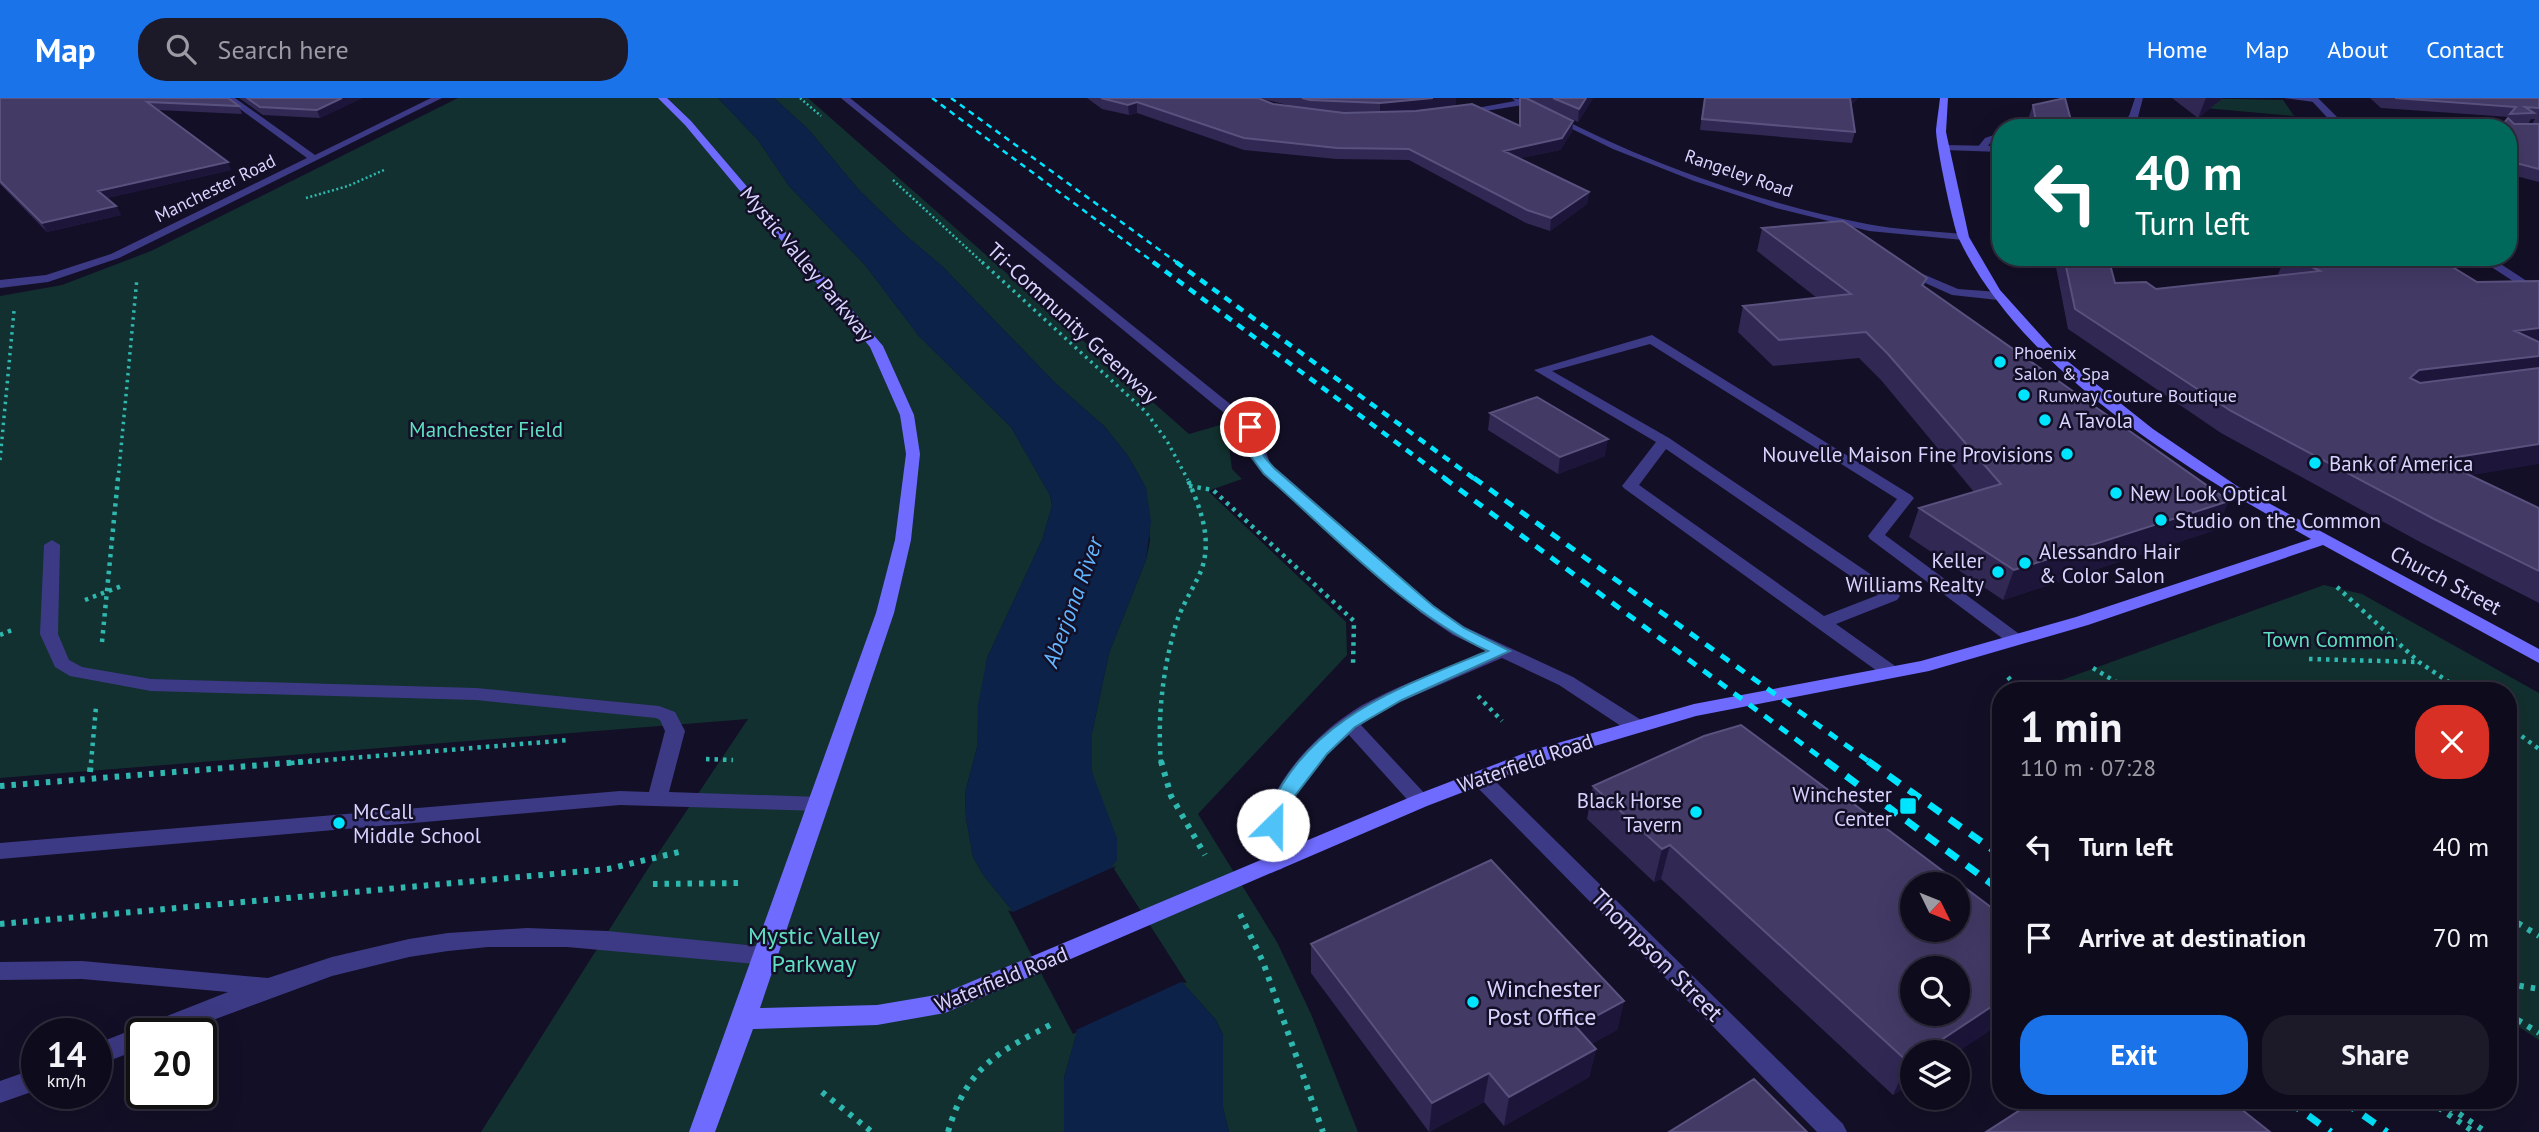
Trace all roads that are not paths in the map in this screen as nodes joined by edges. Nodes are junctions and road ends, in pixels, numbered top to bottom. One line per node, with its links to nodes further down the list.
1 (229, 98): 17 (street)
2 (438, 98): 17 (street, Manchester Road)
3 (662, 98): 37 (main road, Mystic Valley Parkway)
4 (845, 98): 29 (street)
5 (1944, 98): 14 (main road, Church Street)
6 (2138, 98): 11 (street)
7 (2288, 98): 8 (street)
8 (2313, 99): 12 (street)
9 (1520, 100): 10 (street); 18 (street, Rangeley Road)
10 (1445, 114)
11 (2130, 119)
12 (2334, 119)
13 (1992, 139): 15 (street)
14 (1945, 147): 15 (street); 18 (main road, Church Street)
15 (1982, 148): 16 (street)
16 (1992, 149)
17 (313, 158): 21 (street, Manchester Road)
18 (1962, 237): 23 (main road, Church Street)
19 (1892, 262): 23 (street)
20 (2496, 266): 22 (street)
21 (0, 284)
22 (2539, 294)
23 (1998, 296): 25 (main road, Church Street)
24 (1664, 441): 27 (street); 27 (street); 28 (street)
25 (2323, 540): 28 (main road, Waterfield Road); 30 (main road, Church Street)
26 (52, 545): 35 (street)
27 (1823, 623): 31 (street)
28 (2016, 640): 31 (main road, Waterfield Road)
29 (1502, 651): 32 (street); 33 (street)
30 (2539, 657)
31 (1891, 672): 33 (main road, Waterfield Road)
32 (1349, 723): 36 (street); 39 (street)
33 (1634, 725): 34 (main road, Waterfield Road)
34 (1480, 778): 36 (main road, Waterfield Road); 48 (street, Thompson Street)
35 (658, 797): 37 (street); 38 (street)
36 (1420, 801): 39 (main road, Waterfield Road)
37 (820, 804): 40 (main road, Mystic Valley Parkway)
38 (0, 851)
39 (1275, 863): 44 (main road, Waterfield Road)
40 (766, 956): 42 (street); 44 (main road, Mystic Valley Parkway)
41 (0, 971): 42 (street)
42 (267, 986): 43 (street)
43 (188, 1018)
44 (744, 1019): 47 (main road, Mystic Valley Parkway)
45 (21, 1085): 46 (street)
46 (0, 1092)
47 (702, 1132)
48 (1835, 1132)

